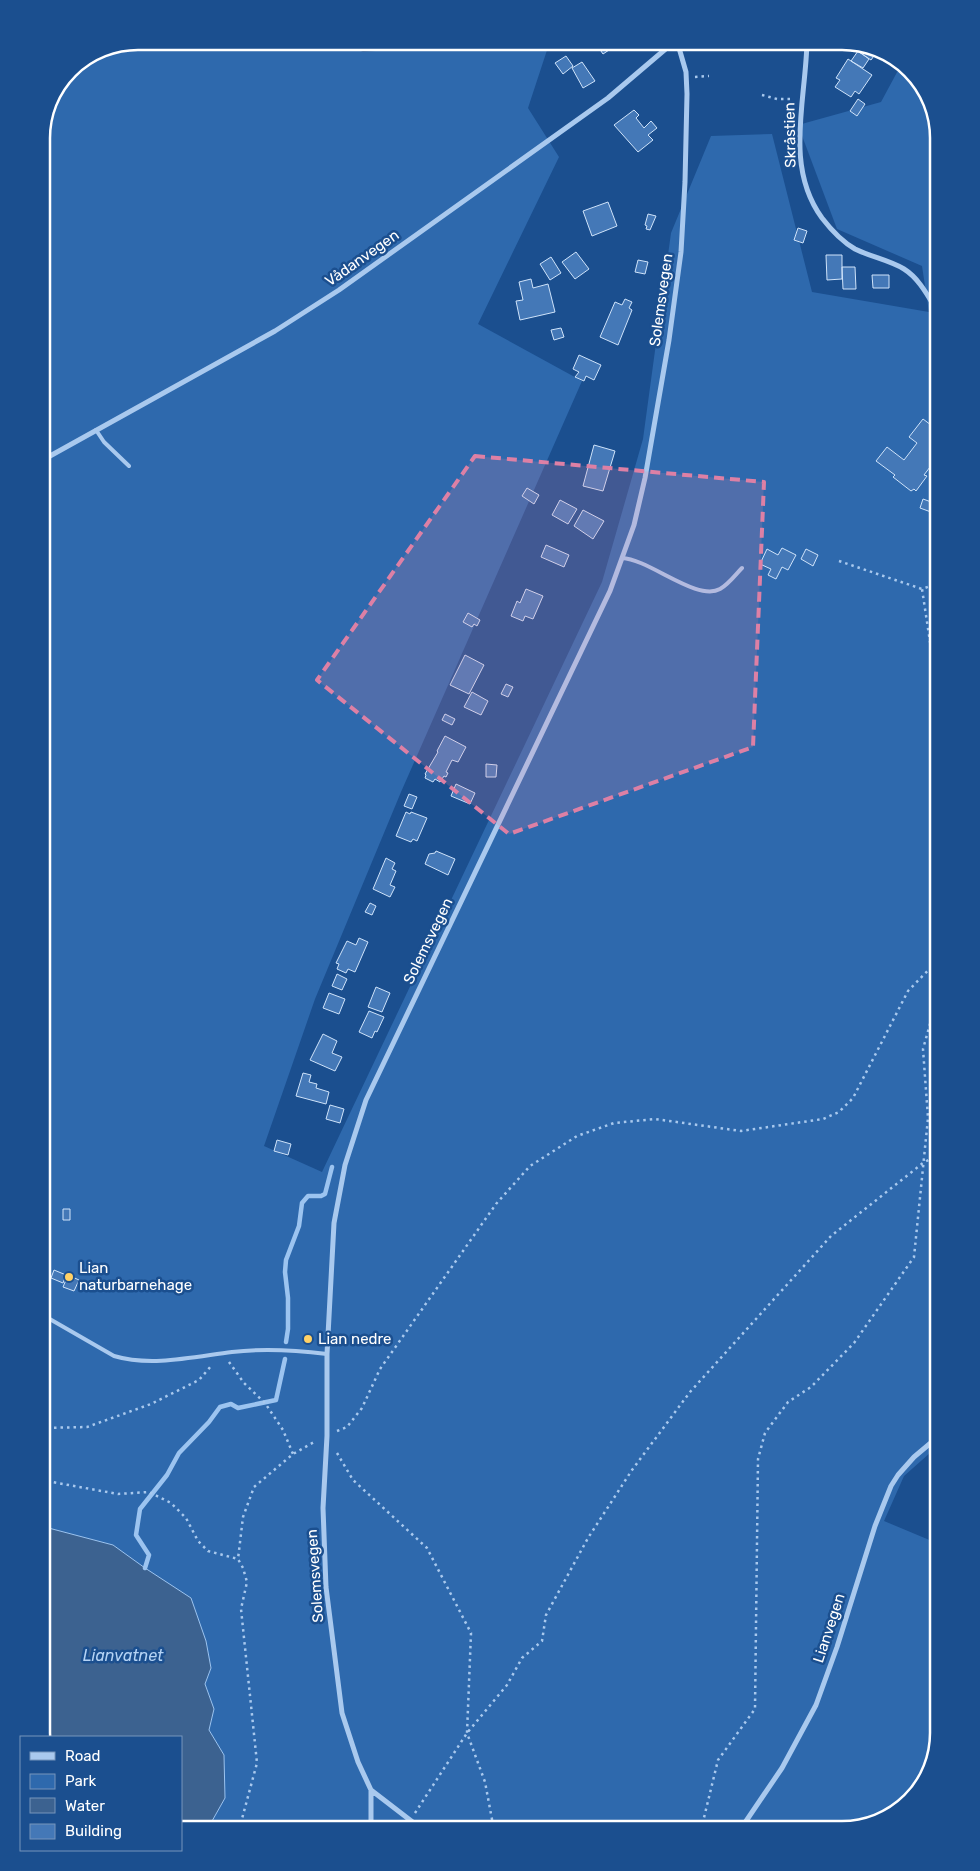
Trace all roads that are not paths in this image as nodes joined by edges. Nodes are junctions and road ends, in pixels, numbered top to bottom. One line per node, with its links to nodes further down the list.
1 (665, 50): 5 (street, Vådanvegen)
2 (679, 50): 8 (street, Solemsvegen)
3 (806, 50): 4 (street, Skråstien)
4 (930, 300)
5 (96, 430): 6 (street, Vådanvegen); 7 (lane)
6 (50, 456)
7 (129, 466)
8 (622, 558): 9 (lane); 11 (street, Solemsvegen)
9 (742, 568)
10 (50, 1319): 11 (lane)
11 (327, 1354): 13 (street, Solemsvegen)
12 (930, 1444): 16 (street, Lianvegen)
13 (371, 1790): 14 (street, Solemsvegen); 15 (street, Solemsvegen)
14 (371, 1821)
15 (412, 1821)
16 (746, 1821)

